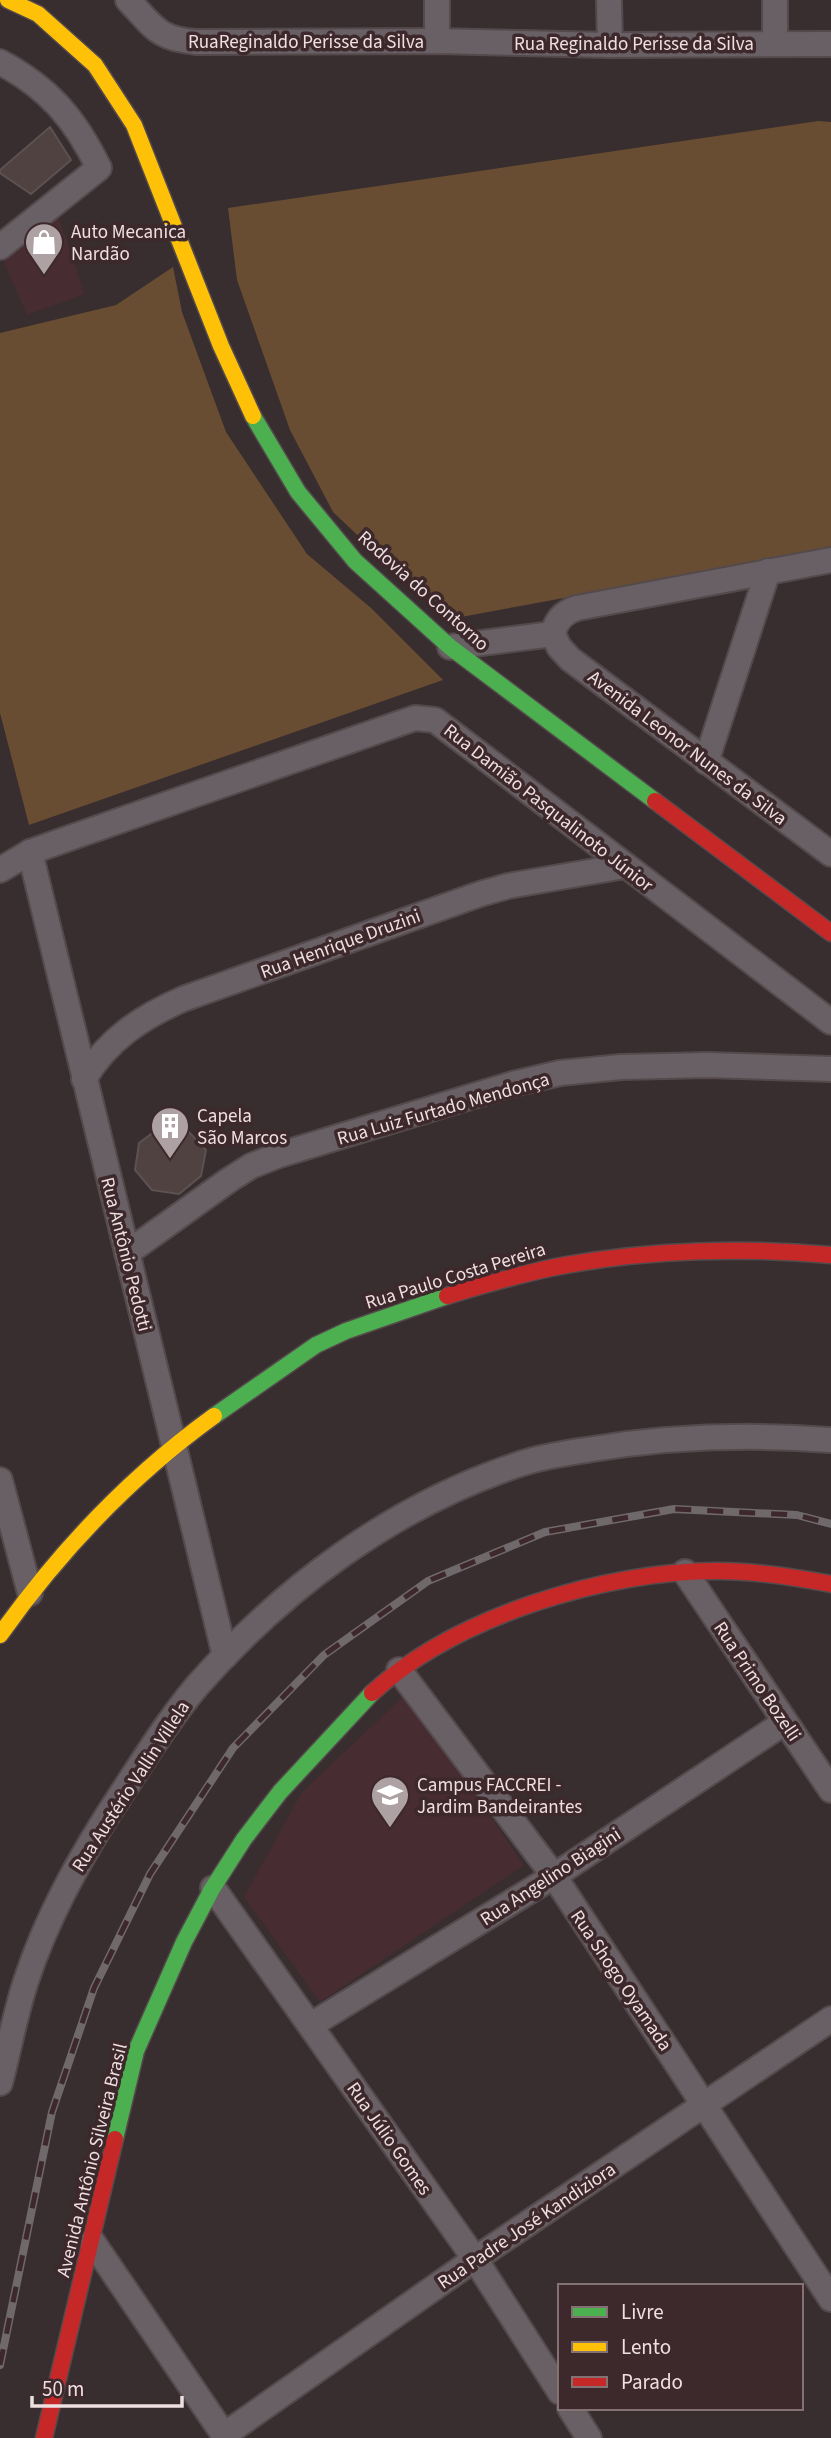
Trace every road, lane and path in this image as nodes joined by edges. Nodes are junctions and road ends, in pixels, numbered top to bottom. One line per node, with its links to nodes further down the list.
1 (8, 0): 15 (street, Rodovia do Contorno)
2 (128, 0): 6 (street, RuaReginaldo Perisse da Silva)
3 (437, 0): 6 (street)
4 (609, 0): 9 (street)
5 (775, 0): 7 (street)
6 (437, 41): 9 (street, Rua Reginaldo Perisse da Silva)
7 (775, 44): 8 (street, Rua Reginaldo Perisse da Silva); 9 (street, Rua Reginaldo Perisse da Silva)
8 (831, 44)
9 (610, 45)
10 (0, 62): 11 (street)
11 (0, 247)
12 (831, 560): 13 (street)
13 (768, 571): 14 (street); 16 (street)
14 (553, 634): 15 (street); 16 (street, Avenida Leonor Nunes da Silva)
15 (450, 647): 21 (street, Rodovia do Contorno)
16 (706, 762): 18 (street, Avenida Leonor Nunes da Silva)
17 (30, 852): 19 (street, Rua Damião Pasqualinoto Júnior); 20 (street, Rua Damião Pasqualinoto Júnior); 24 (street, Rua Antônio Pedotti)
18 (831, 854)
19 (625, 866): 22 (street, Rua Damião Pasqualinoto Júnior); 24 (street, Rua Henrique Druzini)
20 (0, 870)
21 (831, 933)
22 (831, 1022)
23 (831, 1069): 25 (street, Rua Luiz Furtado Mendonça)
24 (84, 1079): 25 (street, Rua Antônio Pedotti)
25 (127, 1253): 28 (street, Rua Antônio Pedotti)
26 (831, 1255): 28 (street, Rua Paulo Costa Pereira)
27 (831, 1440): 34 (street, Rua Austério Vallin Villela)
28 (174, 1444): 32 (street, Rua Paulo Costa Pereira); 34 (street, Rua Antônio Pedotti)
29 (0, 1480): 32 (street)
30 (685, 1572): 31 (street, Avenida Antônio Silveira Brasil); 35 (street, Avenida Antônio Silveira Brasil); 36 (street, Rua Primo Bozelli)
31 (831, 1584)
32 (30, 1593): 33 (street, Rua Paulo Costa Pereira)
33 (0, 1635)
34 (225, 1656): 42 (street, Rua Austério Vallin Villela)
35 (399, 1671): 38 (street, Rua Shogo Oyamada); 39 (street, Avenida Antônio Silveira Brasil)
36 (785, 1722): 37 (street, Rua Primo Bozelli); 38 (street, Rua Angelino Biagini)
37 (831, 1790)
38 (554, 1876): 41 (street, Rua Angelino Biagini); 43 (street, Rua Shogo Oyamada)
39 (213, 1888): 41 (street, Rua Júlio Gomes); 44 (street, Avenida Antônio Silveira Brasil)
40 (831, 2019): 43 (street, Rua Padre José Kandiziora)
41 (311, 2025): 45 (street, Rua Júlio Gomes)
42 (0, 2083)
43 (704, 2104): 45 (street, Rua Padre José Kandiziora); 46 (street, Rua Shogo Oyamada)
44 (92, 2241): 49 (street); 50 (street, Avenida Antônio Silveira Brasil)
45 (475, 2259): 47 (street, Rua Júlio Gomes); 49 (street, Rua Padre José Kandiziora)
46 (831, 2299)
47 (558, 2389)
48 (571, 2410): 51 (street)
49 (225, 2437)
50 (44, 2438)
51 (589, 2438)

